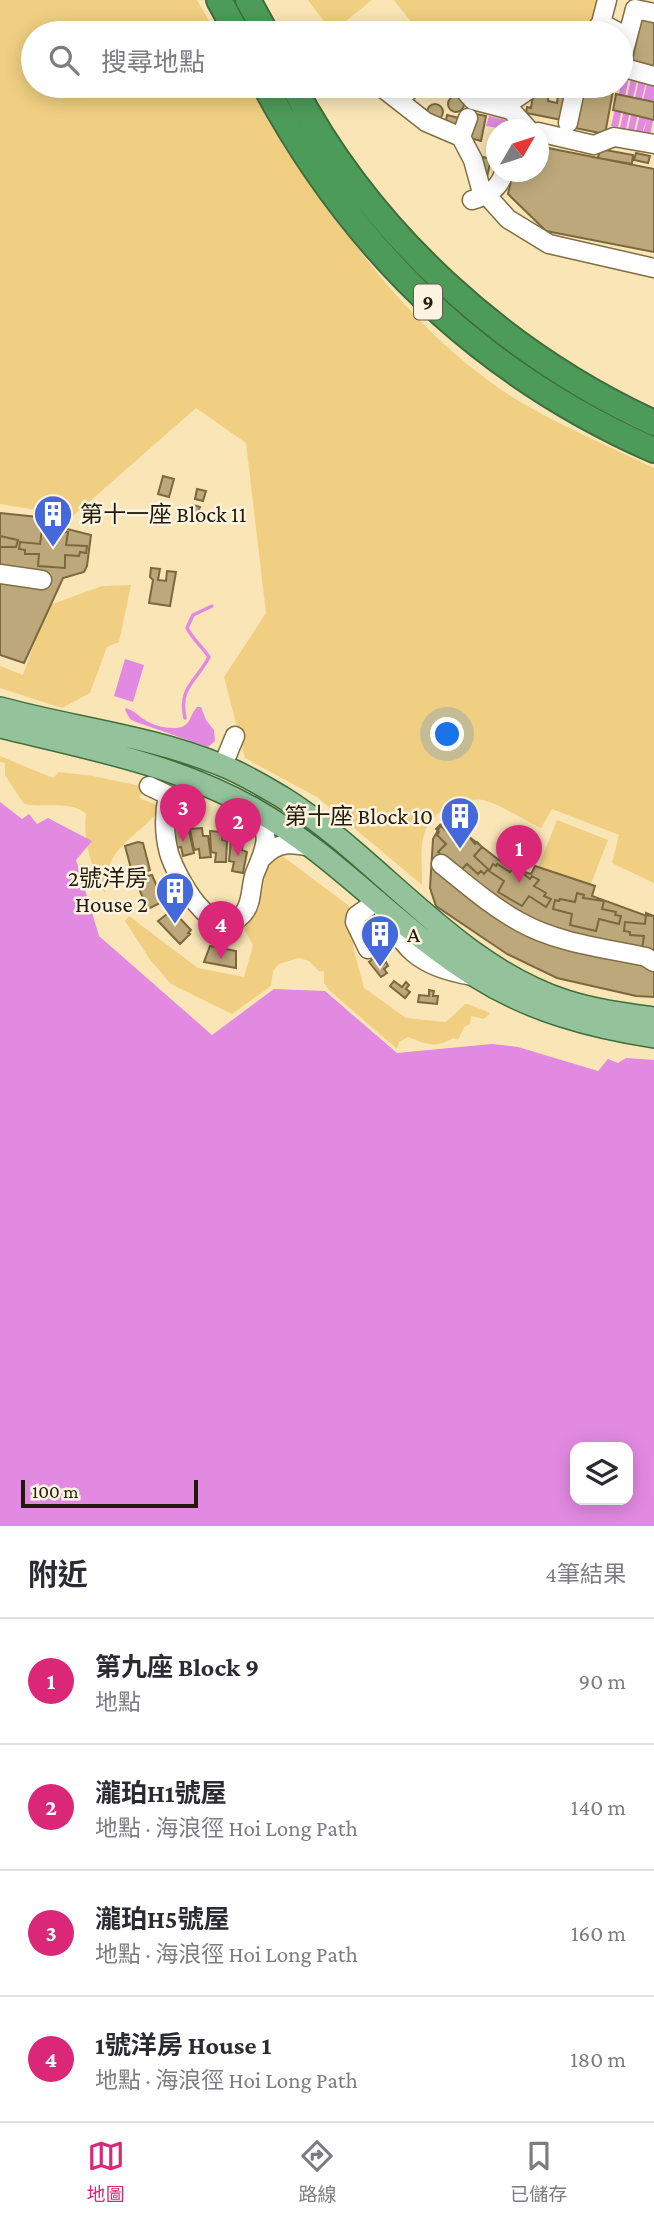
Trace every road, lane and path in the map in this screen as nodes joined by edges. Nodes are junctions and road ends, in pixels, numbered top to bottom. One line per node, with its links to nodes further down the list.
1 (219, 0): 5 (highway)
2 (248, 0): 6 (highway)
3 (607, 0): 7 (street)
4 (654, 13): 8 (street)
5 (230, 21)
6 (259, 21)
7 (600, 21)
8 (629, 21)
9 (633, 70): 10 (street)
10 (654, 76)
11 (272, 98): 28 (highway, 9)
12 (300, 98): 27 (highway, 9)
13 (395, 98): 17 (street)
14 (400, 98): 17 (street)
15 (472, 98): 19 (street)
16 (573, 98): 20 (street)
17 (398, 100): 22 (street)
18 (468, 118): 22 (street)
19 (517, 119)
20 (568, 123)
21 (549, 135): 23 (street)
22 (461, 137): 25 (street)
23 (654, 144)
24 (502, 182): 25 (street)
25 (479, 198): 26 (street)
26 (654, 268)
27 (654, 423)
28 (654, 450)
29 (0, 575): 30 (street)
30 (42, 580)
31 (0, 708): 34 (main road)
32 (0, 727): 38 (main road)
33 (235, 736): 34 (street)
34 (223, 765): 45 (main road)
35 (149, 786): 36 (street)
36 (167, 795): 37 (street); 40 (street)
37 (187, 804)
38 (255, 809): 39 (main road); 40 (street)
39 (313, 847): 40 (street); 42 (main road)
40 (263, 857)
41 (440, 864): 44 (street)
42 (378, 900): 43 (street); 46 (main road)
43 (368, 948)
44 (654, 962)
45 (654, 1018)
46 (654, 1037)

